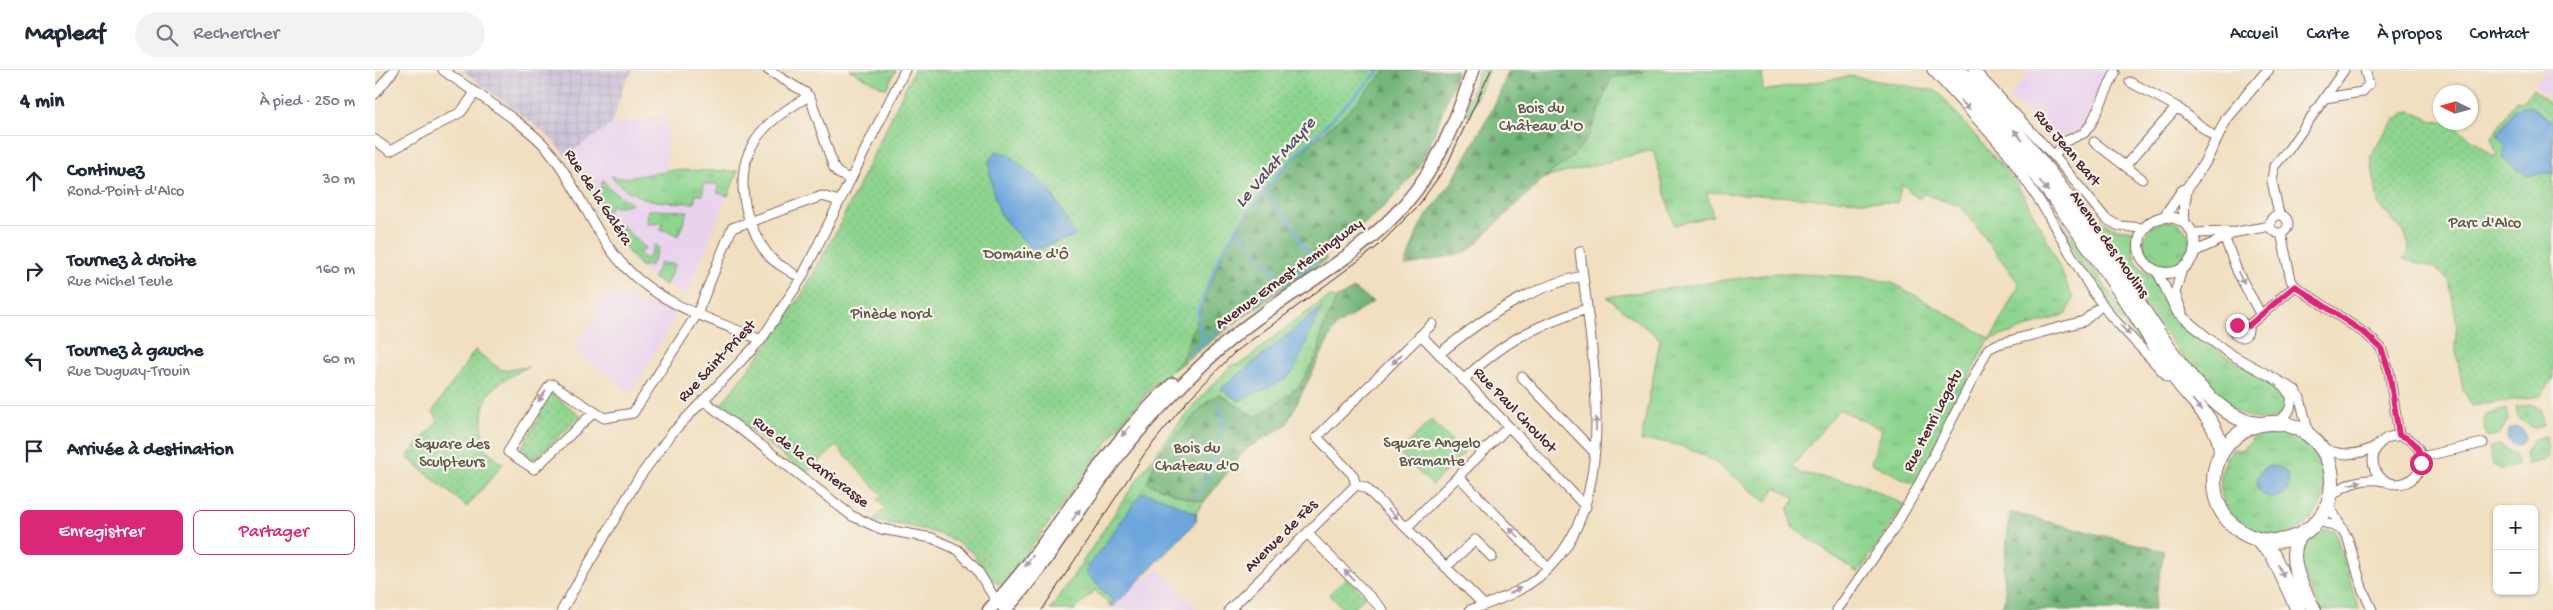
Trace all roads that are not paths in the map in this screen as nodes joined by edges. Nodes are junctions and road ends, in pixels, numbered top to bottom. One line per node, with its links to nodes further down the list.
1 (394, 70): 15 (street)
2 (443, 70): 14 (street, Rue de la Galéra)
3 (768, 70): 16 (street)
4 (905, 70): 24 (street, Rue Saint-Priest)
5 (1473, 70): 87 (main road, Avenue Ernest Hemingway)
6 (1932, 70): 45 (street, one-way to 45)
7 (1944, 70): 57 (main road, Avenue des Moulins, one-way to 57)
8 (1959, 70): 62 (main road, Avenue des Moulins, one-way to 8)
9 (1974, 70): 22 (street, Rue Jean Bart)
10 (2268, 70): 19 (street)
11 (2344, 70): 17 (street)
12 (2365, 70): 17 (street)
13 (2113, 72): 18 (street); 22 (street)
14 (475, 93): 20 (street); 47 (street, Rue de la Galéra)
15 (375, 94)
16 (809, 96): 24 (street); 30 (street)
17 (2325, 98): 28 (street)
18 (2177, 107): 19 (street); 23 (street)
19 (2217, 138): 26 (street)
20 (375, 140)
21 (2094, 142): 23 (street)
22 (2054, 156): 33 (street, Rue Jean Bart)
23 (2125, 166): 25 (street)
24 (849, 179): 27 (street, Rue Saint-Priest)
25 (2142, 179)
26 (2187, 188): 29 (street); 31 (street)
27 (839, 201): 30 (street); 53 (street, Rue Saint-Priest)
28 (2279, 214): 32 (street); 36 (street)
29 (2164, 217): 31 (street); 33 (street)
30 (749, 221): 42 (street); 47 (street)
31 (2184, 222): 35 (street)
32 (2270, 226): 34 (street); 36 (street)
33 (2144, 228): 41 (street)
34 (2237, 232): 35 (street); 37 (street)
35 (2193, 233): 39 (street)
36 (2281, 233): 44 (street)
37 (2225, 239): 39 (street); 49 (street, one-way to 49)
38 (1580, 251): 43 (street)
39 (2194, 252): 40 (street)
40 (2182, 269): 41 (street); 48 (street)
41 (2157, 271): 48 (street)
42 (794, 274)
43 (1583, 276): 46 (street); 54 (street)
44 (2295, 286): 49 (street); 65 (street)
45 (2102, 305): 57 (street, one-way to 57); 92 (street, Rue Henri Lagatu)
46 (1586, 309): 56 (street); 69 (street, one-way to 46)
47 (697, 314): 53 (street, Rue de la Galéra); 60 (street)
48 (2183, 315): 58 (street)
49 (2261, 316): 51 (street)
50 (1432, 324): 52 (street)
51 (2248, 326)
52 (1421, 335): 54 (street, Rue Paul Choulot); 74 (street, one-way to 74)
53 (761, 340): 59 (street, Rue Saint-Priest)
54 (1439, 354): 56 (street, Rue Paul Choulot)
55 (1523, 377): 69 (street)
56 (1463, 380): 63 (street, Rue Paul Choulot)
57 (2176, 380): 70 (main road, Avenue des Moulins, one-way to 70)
58 (2279, 381): 61 (street); 64 (street)
59 (703, 400): 87 (street, Rue de la Carrierasse); 88 (street, Rue Saint-Priest)
60 (594, 412): 60 (street, one-way to 60)
61 (2275, 422): 62 (main road); 64 (main road)
62 (2259, 424): 70 (main road)
63 (1508, 427): 72 (street); 76 (street, Rue Paul Choulot)
64 (2309, 435): 67 (main road)
65 (2399, 435): 68 (street); 71 (street)
66 (2483, 443): 71 (street)
67 (2321, 446): 68 (street); 75 (main road)
68 (2377, 446): 73 (street)
69 (1594, 452): 76 (street)
70 (2221, 454): 82 (main road)
71 (2421, 456): 73 (street)
72 (1457, 476): 78 (street); 85 (street, one-way to 72)
73 (2385, 481): 75 (street, one-way to 73)
74 (1356, 485): 78 (street, one-way to 78); 80 (street, Avenue de Fès)
75 (2329, 501): 77 (main road); 79 (street)
76 (1586, 507): 85 (street)
77 (2319, 520): 79 (street); 81 (main road)
78 (1407, 527): 84 (street)
79 (2341, 529): 95 (street)
80 (1307, 533): 89 (street, Avenue de Fès); 90 (street, one-way to 80)
81 (2303, 533): 82 (main road); 94 (main road)
82 (2256, 538): 93 (main road, one-way to 93)
83 (1492, 557): 84 (street)
84 (1447, 567): 86 (street)
85 (1548, 568): 86 (street, one-way to 85)
86 (1484, 606): 91 (street)
87 (998, 608)
88 (562, 610)
89 (1229, 610)
90 (1383, 610)
91 (1470, 610)
92 (1837, 610)
93 (2298, 610)
94 (2314, 610)
95 (2372, 610)

